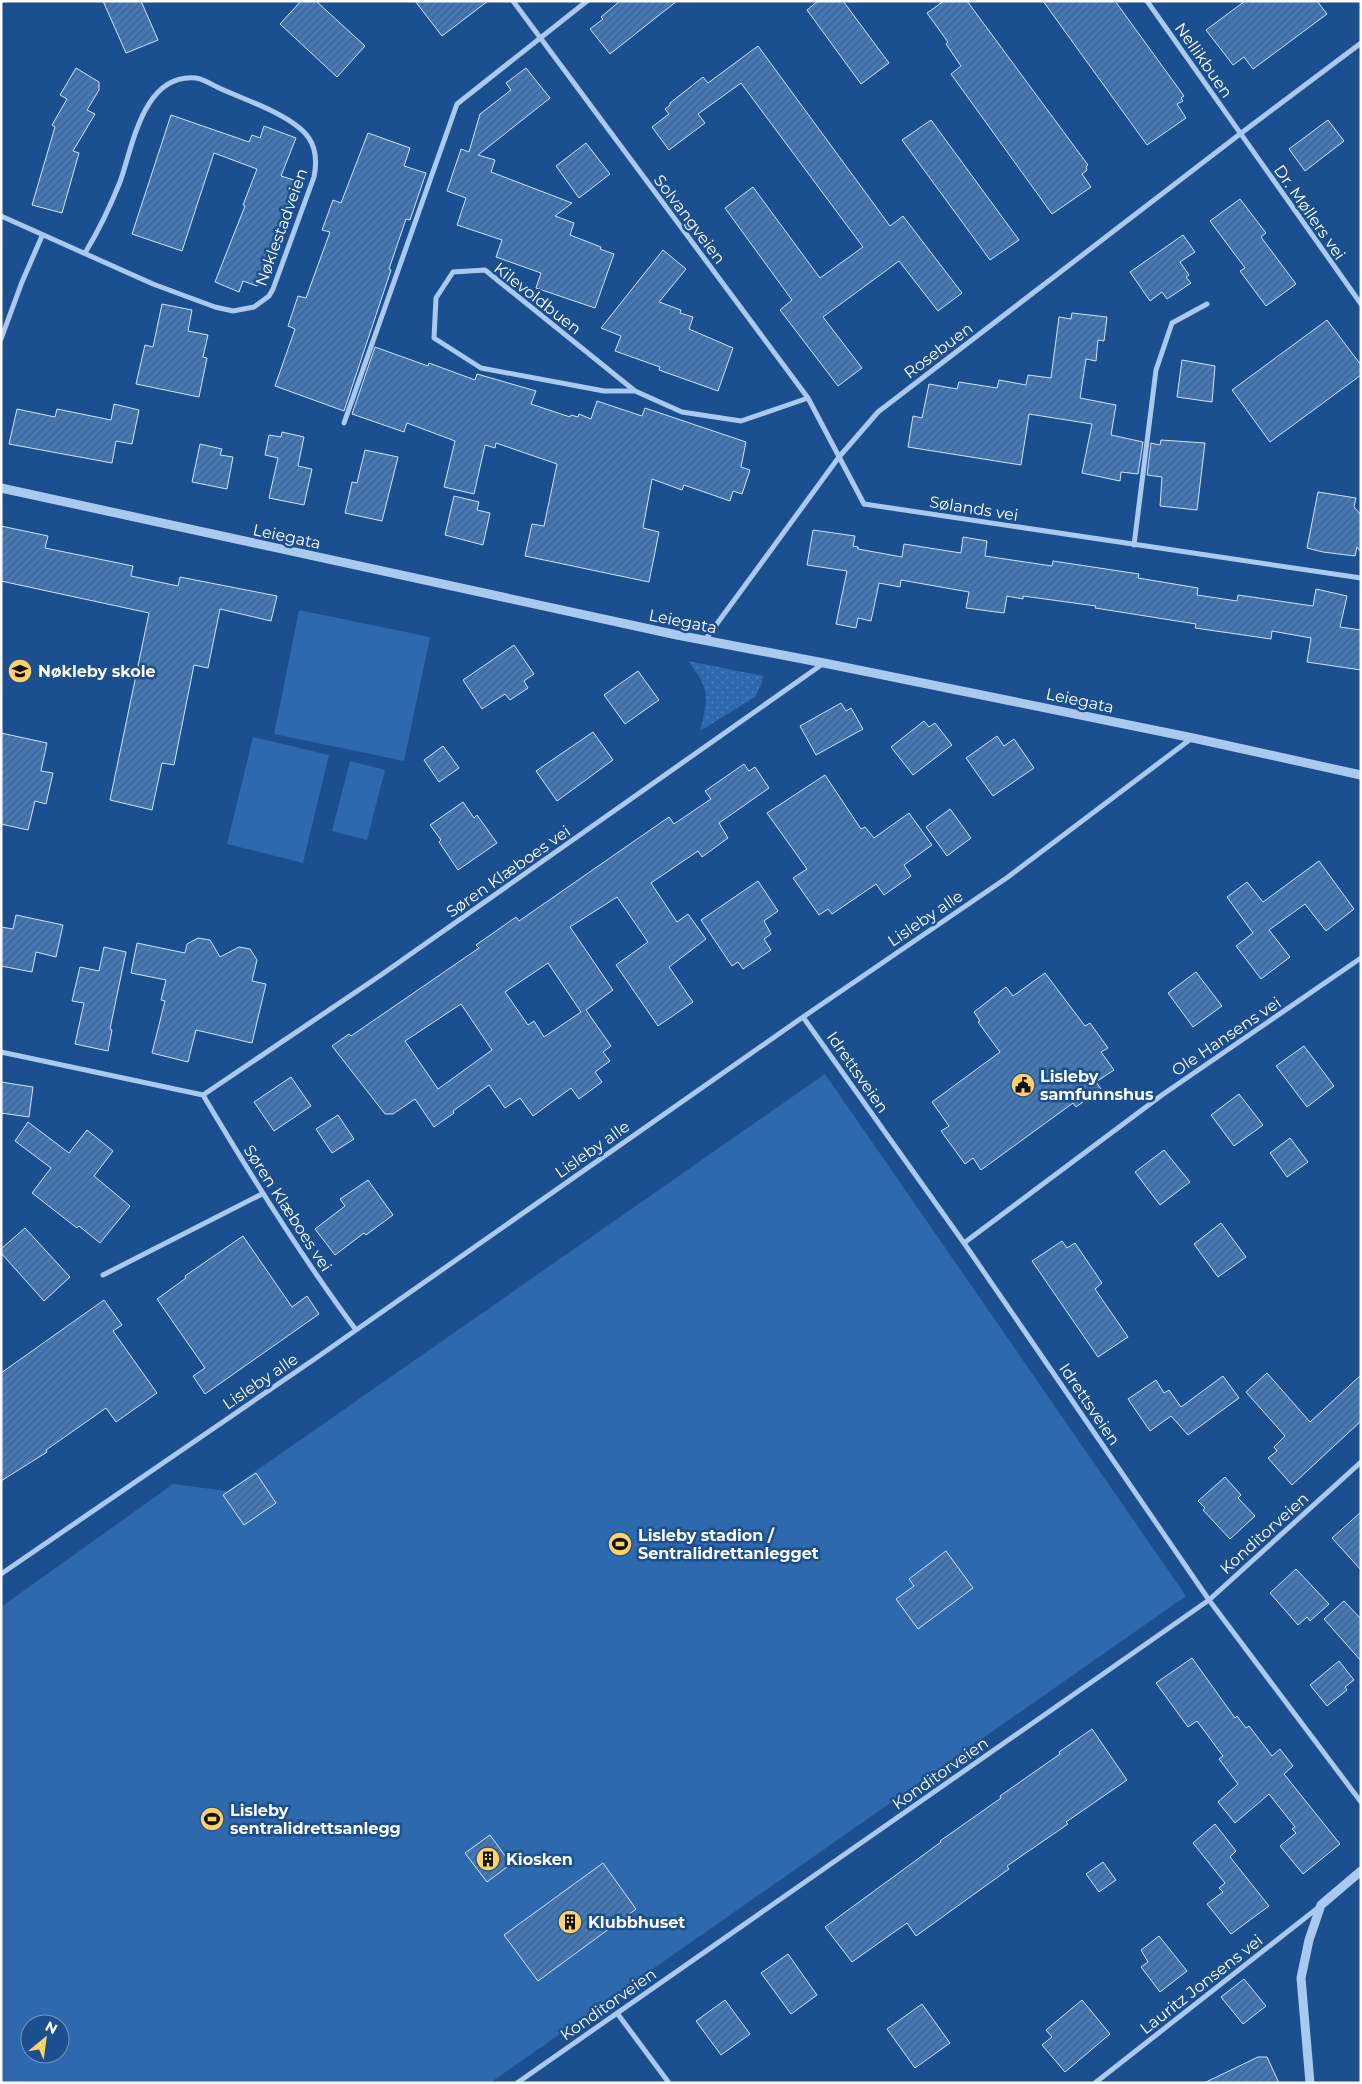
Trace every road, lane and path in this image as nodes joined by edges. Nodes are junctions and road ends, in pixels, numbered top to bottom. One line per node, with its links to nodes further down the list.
1 (513, 1): 4 (street, Solvangveien)
2 (587, 1): 4 (street)
3 (1147, 1): 6 (street, Nellikbuen)
4 (540, 38): 14 (street, Solvangveien); 15 (street)
5 (1361, 43): 6 (street, Rosebuen)
6 (1240, 134): 11 (street, Dr. Møllers vei); 16 (street, Rosebuen)
7 (1, 216): 8 (street, Nøklestadveien)
8 (42, 236): 9 (street, Nøklestadveien); 12 (street)
9 (85, 253): 9 (street, Nøklestadveien)
10 (1207, 304): 18 (street)
11 (1361, 304)
12 (1, 338)
13 (635, 391): 13 (street, Kilevoldbuen); 14 (street, Kilevoldbuen)
14 (808, 398): 16 (street, Solvangveien)
15 (344, 423)
16 (839, 457): 18 (street, Sølands vei); 20 (street, Rosebuen)
17 (1, 488): 20 (street, Leiegata)
18 (1134, 545): 19 (street, Sølands vei)
19 (1361, 578)
20 (705, 641): 21 (street, Leiegata)
21 (824, 663): 22 (street, Leiegata); 27 (street, Søren Klæboes vei)
22 (1193, 738): 23 (street, Leiegata); 25 (street, Lisleby alle)
23 (1361, 775)
24 (1360, 960): 29 (street, Ole Hansens vei)
25 (803, 1017): 29 (street, Idrettsveien); 31 (street, Lisleby alle)
26 (1, 1052): 27 (street)
27 (203, 1095): 28 (street, Søren Klæboes vei)
28 (262, 1194): 30 (street); 31 (street, Søren Klæboes vei)
29 (964, 1243): 34 (street, Idrettsveien)
30 (103, 1275)
31 (356, 1330): 33 (street, Lisleby alle)
32 (1361, 1462): 34 (street, Konditorveien)
33 (1, 1574)
34 (1209, 1600): 35 (street, Idrettsveien); 38 (street, Konditorveien)
35 (1361, 1802)
36 (1361, 1871): 37 (street)
37 (1322, 1905): 41 (street, Lauritz Jonsens vei); 42 (street)
38 (617, 2013): 39 (street, Konditorveien); 40 (street)
39 (517, 2083)
40 (669, 2083)
41 (1095, 2083)
42 (1310, 2083)

